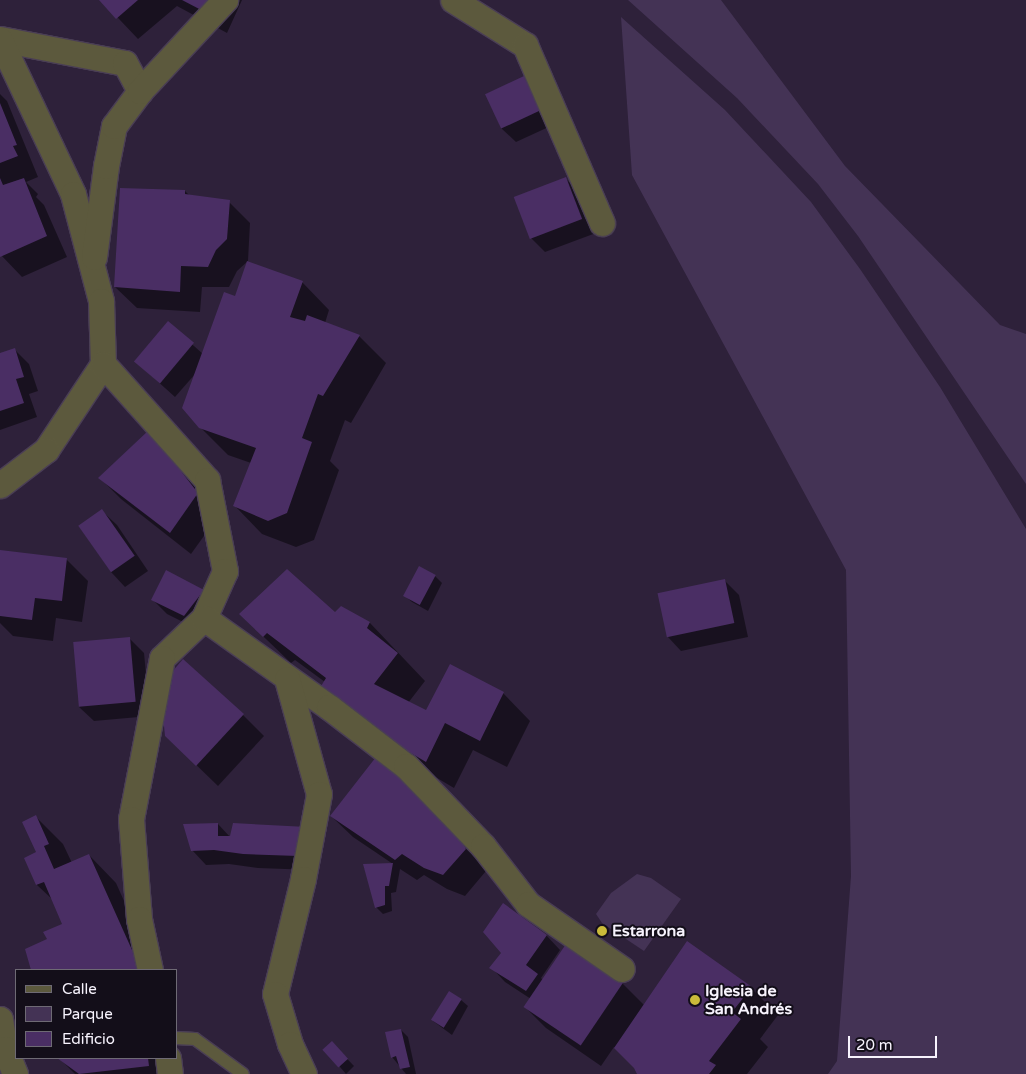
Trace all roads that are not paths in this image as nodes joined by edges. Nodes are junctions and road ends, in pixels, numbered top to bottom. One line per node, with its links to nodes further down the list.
1 (225, 0): 4 (street)
2 (453, 0): 5 (street)
3 (0, 40): 4 (street); 6 (street)
4 (140, 91): 6 (street)
5 (602, 223)
6 (93, 269): 7 (street)
7 (103, 364): 8 (street); 9 (street)
8 (0, 485)
9 (204, 618): 10 (street); 11 (street)
10 (288, 679): 12 (street); 19 (street)
11 (150, 969)
12 (622, 969)
13 (0, 1019): 16 (street)
14 (178, 1038): 18 (lane)
15 (168, 1059): 17 (street)
16 (15, 1074)
17 (170, 1074)
18 (244, 1074)
19 (304, 1074)

